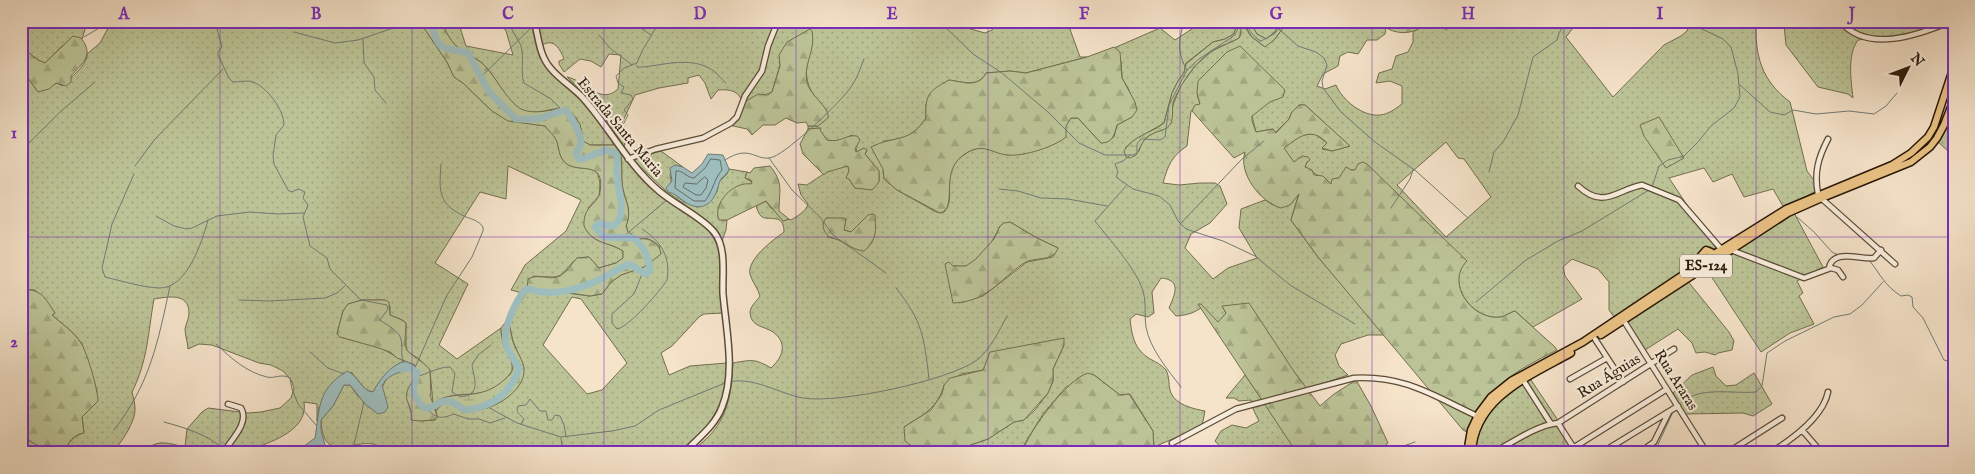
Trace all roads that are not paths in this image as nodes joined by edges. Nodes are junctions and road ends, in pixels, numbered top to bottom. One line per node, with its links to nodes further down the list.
1 (534, 21): 8 (street, Estrada Santa Maria)
2 (778, 21): 8 (street)
3 (1840, 21): 4 (street)
4 (1952, 21)
5 (1954, 66): 10 (main road, ES-124)
6 (1954, 99): 10 (main road, ES-124)
7 (1828, 139): 10 (street)
8 (628, 159): 40 (street, Estrada Santa Maria)
9 (1578, 186): 11 (street)
10 (1820, 196): 11 (main road, ES-124); 12 (main road, ES-124); 13 (street)
11 (1722, 250): 14 (main road, ES-124)
12 (1731, 250): 14 (main road, ES-124); 16 (street)
13 (1881, 250): 15 (street); 16 (street)
14 (1715, 257): 18 (main road, ES-124); 31 (main road, ES-124)
15 (1896, 264)
16 (1829, 268): 17 (street)
17 (1843, 277)
18 (1624, 321): 19 (main road, ES-124); 22 (street, Rua Araras)
19 (1595, 339): 21 (street); 24 (main road, ES-124)
20 (1674, 349): 22 (street, Rua Águias)
21 (1607, 358): 23 (street); 25 (street)
22 (1651, 364): 25 (street, Rua Águias); 26 (street, Rua Araras)
23 (1570, 379)
24 (1522, 380): 34 (street); 42 (main road, ES-124)
25 (1623, 382): 33 (street, Rua Águias)
26 (1667, 389): 29 (street, Rua Araras); 37 (street)
27 (1828, 392): 35 (street)
28 (228, 404): 39 (street)
29 (1678, 406): 30 (street); 38 (street, Rua Araras)
30 (1670, 411): 45 (street); 46 (street)
31 (1477, 416): 36 (street); 41 (main road, ES-124)
32 (1782, 418): 48 (street)
33 (1558, 423): 34 (street); 37 (street)
34 (1551, 424): 43 (street)
35 (1802, 430): 49 (street); 50 (street)
36 (1172, 444)
37 (1573, 448): 44 (street)
38 (1706, 451): 47 (street)
39 (222, 453)
40 (684, 453)
41 (1467, 453)
42 (1472, 453)
43 (1493, 453)
44 (1577, 453)
45 (1601, 453)
46 (1639, 453)
47 (1698, 453)
48 (1727, 453)
49 (1770, 453)
50 (1822, 453)

